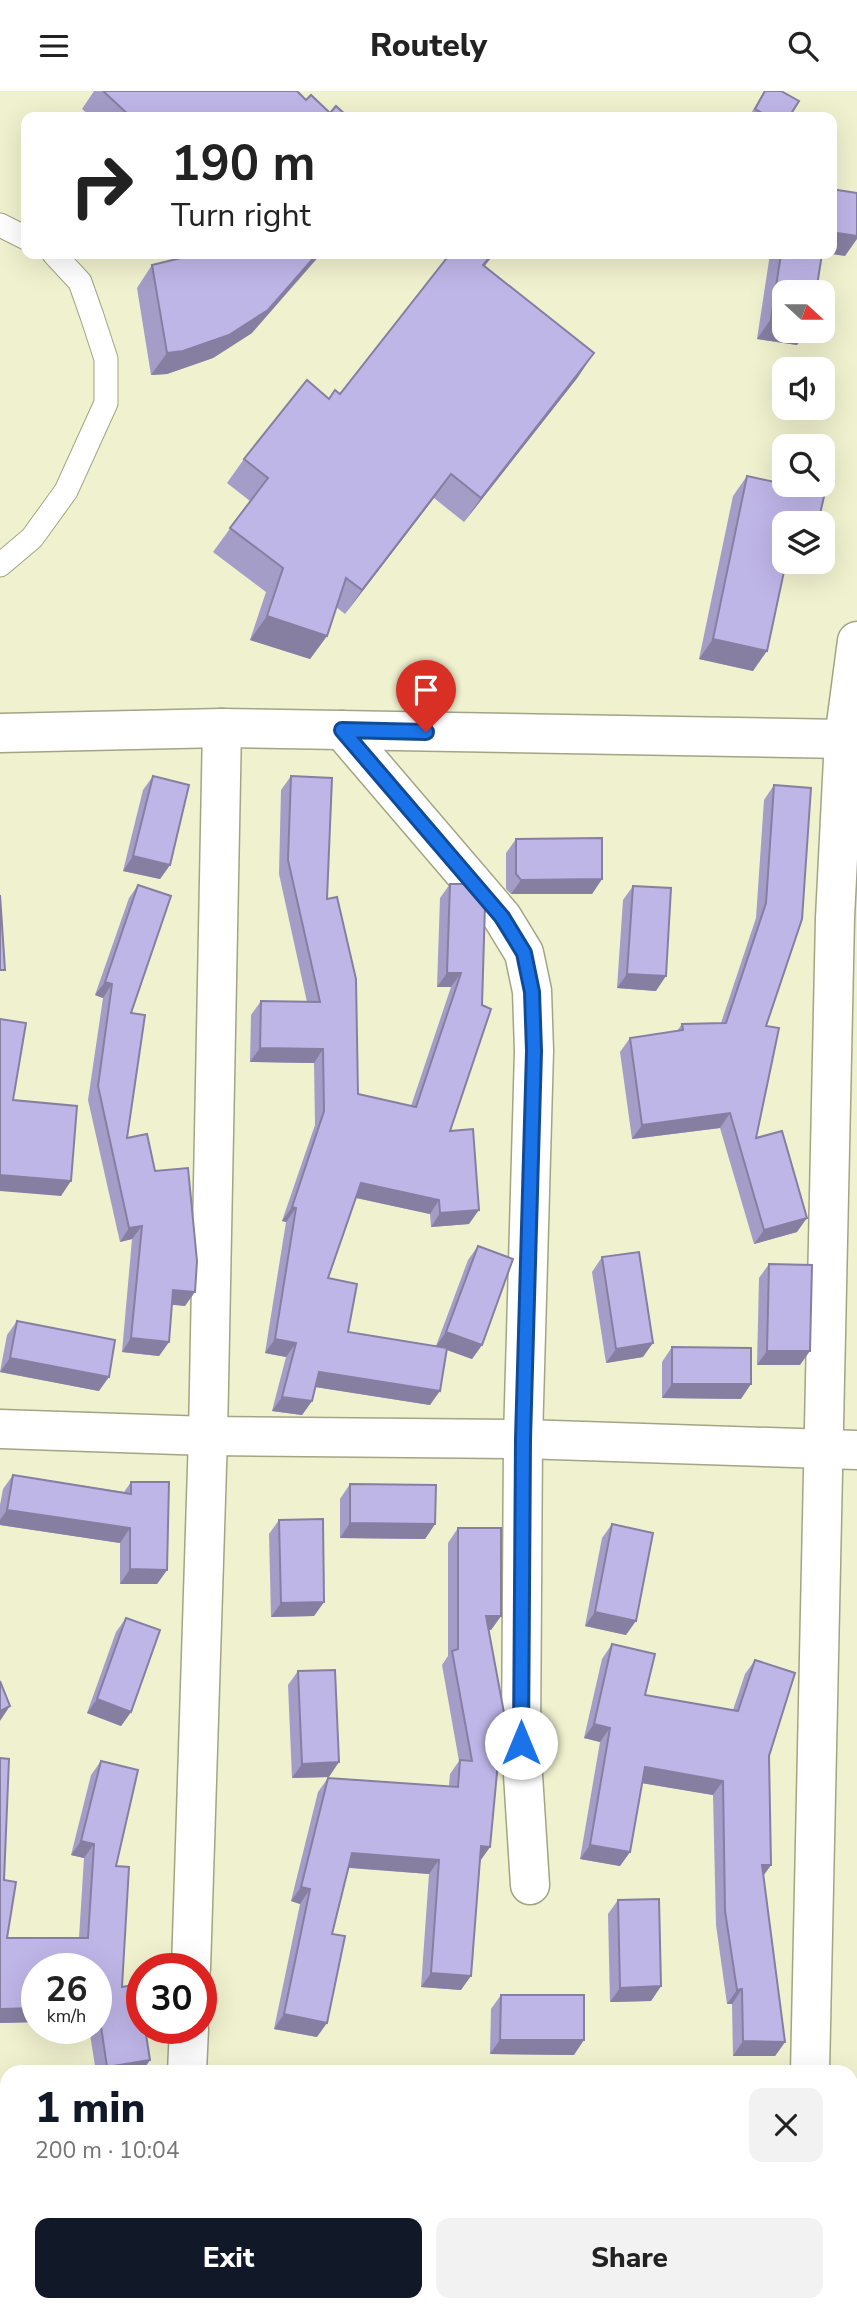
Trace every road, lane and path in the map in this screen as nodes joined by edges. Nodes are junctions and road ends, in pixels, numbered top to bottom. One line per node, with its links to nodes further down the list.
1 (0, 225): 2 (lane)
2 (21, 236)
3 (59, 259): 4 (lane)
4 (0, 565)
5 (857, 641): 9 (street)
6 (222, 728): 7 (street); 8 (street); 12 (street)
7 (342, 730): 9 (street); 13 (street)
8 (0, 733)
9 (844, 739): 10 (street)
10 (846, 919): 14 (street)
11 (0, 1429): 12 (street)
12 (208, 1436): 13 (street); 16 (street)
13 (523, 1439): 14 (street); 15 (street)
14 (841, 1450): 19 (street)
15 (530, 1885)
16 (192, 1953)
17 (188, 2044): 18 (street)
18 (187, 2065)
19 (810, 2065)

